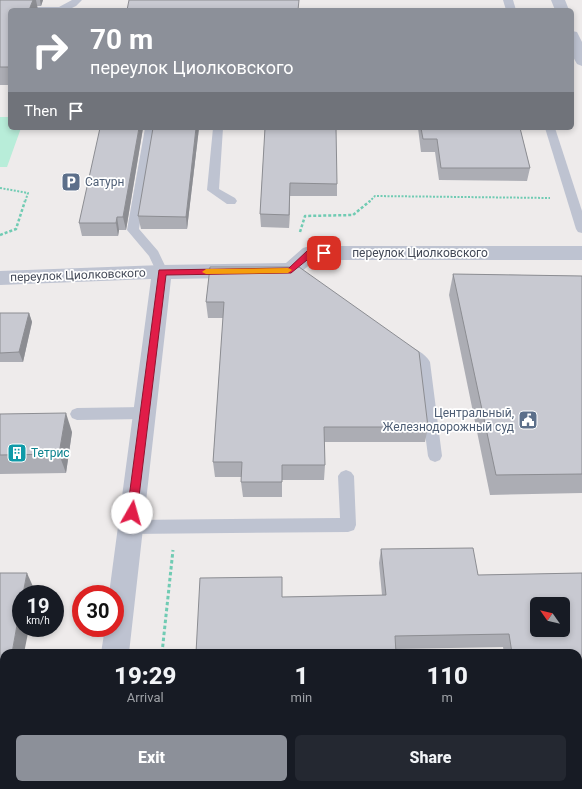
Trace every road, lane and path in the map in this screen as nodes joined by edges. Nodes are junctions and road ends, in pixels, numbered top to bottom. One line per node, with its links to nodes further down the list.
1 (77, 0): 2 (lane)
2 (63, 8)
3 (574, 40): 4 (street)
4 (582, 61)
5 (150, 130): 15 (lane)
6 (218, 130): 10 (lane)
7 (551, 130): 9 (lane)
8 (0, 188): 12 (path)
9 (573, 198): 11 (lane); 13 (path)
10 (231, 201)
11 (582, 229)
12 (0, 235)
13 (298, 237)
14 (582, 253): 15 (street, переулок Циолковского)
15 (162, 272): 16 (street, переулок Циолковского); 18 (street)
16 (0, 278)
17 (392, 340): 20 (lane)
18 (144, 413): 19 (lane); 23 (street)
19 (76, 414)
20 (435, 456)
21 (346, 476): 22 (lane)
22 (176, 526): 23 (lane); 25 (path)
23 (130, 527): 24 (street)
24 (115, 649)
25 (162, 649)

